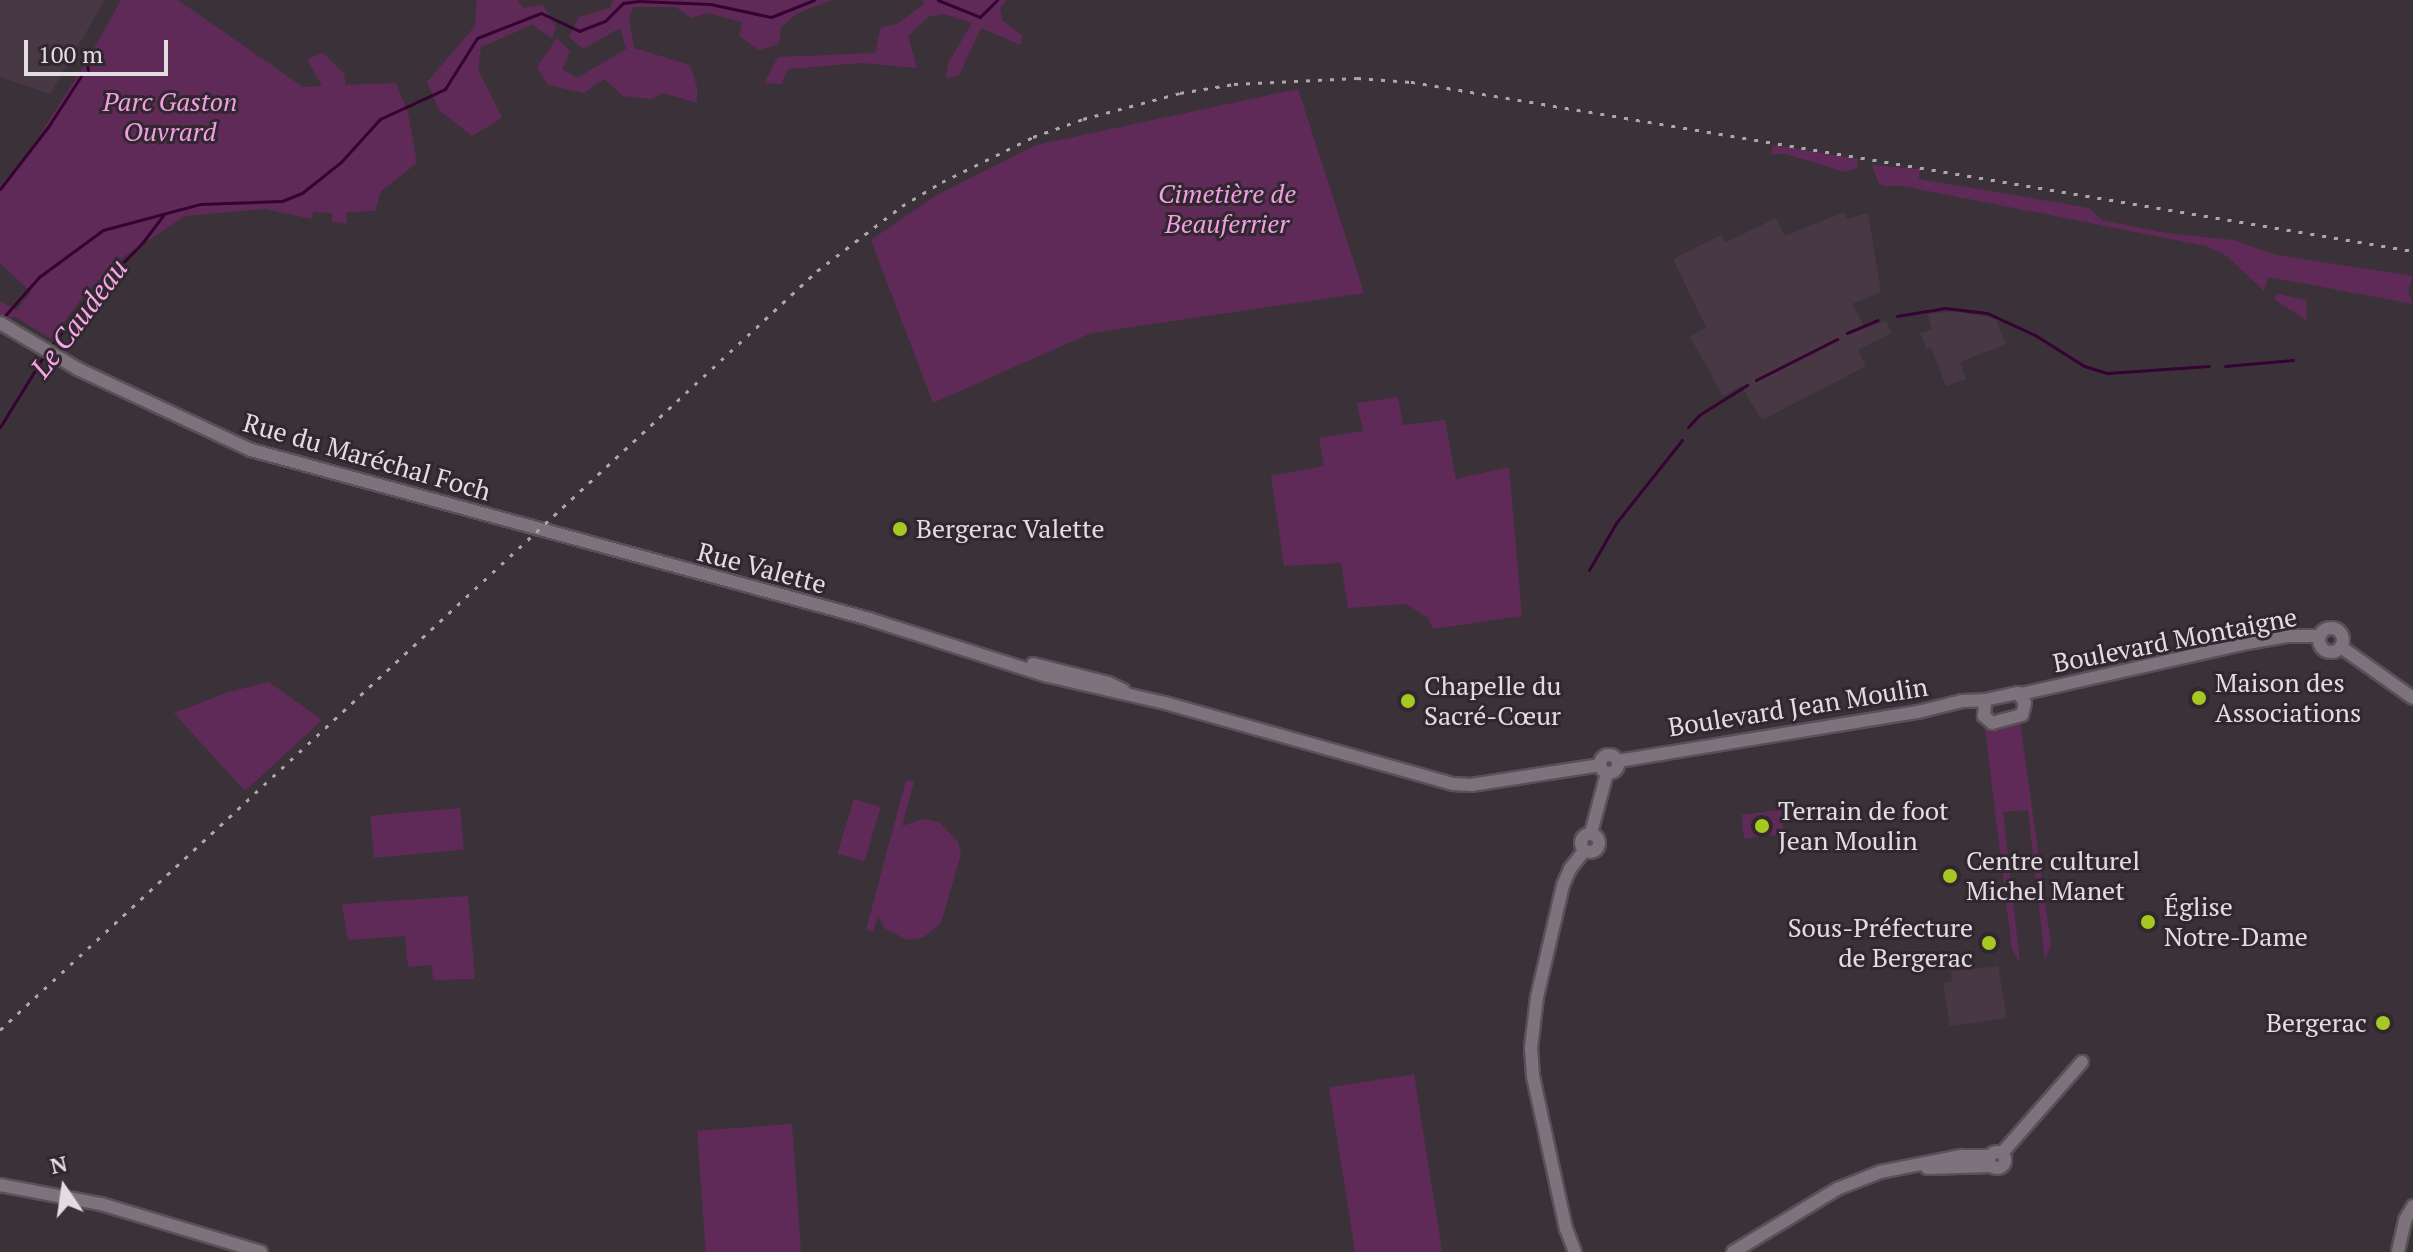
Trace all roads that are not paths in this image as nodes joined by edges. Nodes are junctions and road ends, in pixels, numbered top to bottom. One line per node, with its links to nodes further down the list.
1 (0, 323): 2 (main road, Rue du Maréchal Foch)
2 (510, 521): 6 (main road, Rue Valette)
3 (2023, 698): 4 (main road, Boulevard Montaigne); 5 (main road, Boulevard Jean Moulin); 5 (main road, Boulevard Montaigne)
4 (2413, 698)
5 (1985, 700): 6 (main road, Boulevard Jean Moulin)
6 (1603, 769): 12 (main road)
7 (2082, 1062): 13 (main road)
8 (0, 1185): 11 (main road)
9 (2413, 1206): 14 (main road)
10 (2413, 1221): 14 (main road)
11 (261, 1252)
12 (1575, 1252)
13 (1733, 1252)
14 (2400, 1252)

